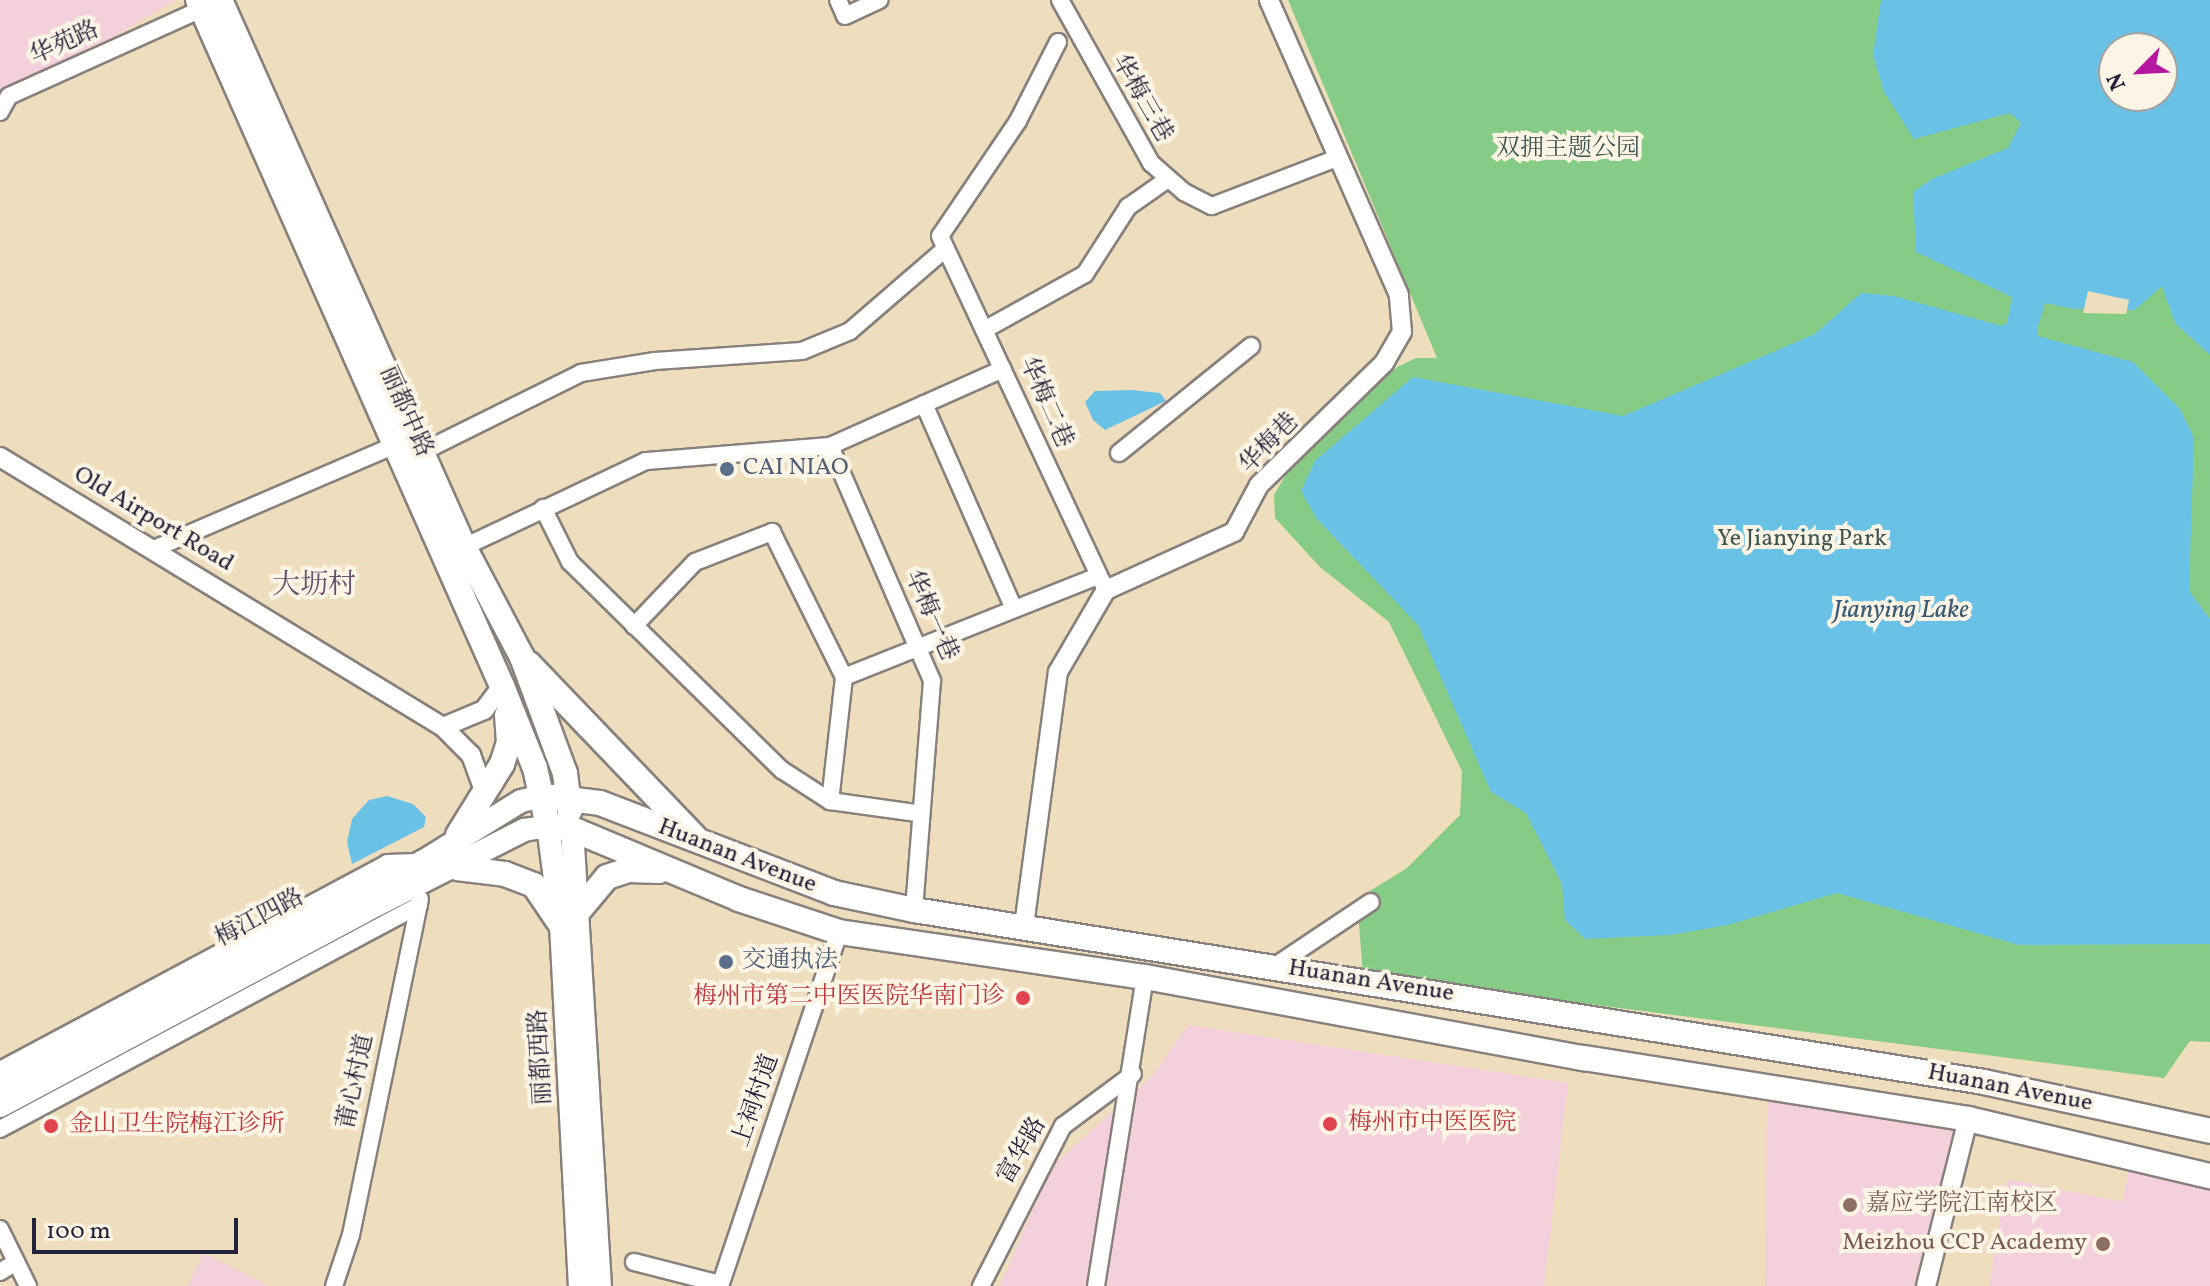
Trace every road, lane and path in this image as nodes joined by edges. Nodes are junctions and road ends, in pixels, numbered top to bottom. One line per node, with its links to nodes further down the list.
1 (838, 0): 2 (street)
2 (880, 0)
3 (1060, 0): 9 (street, 华梅三巷)
4 (1269, 0): 8 (street, 华梅巷)
5 (207, 3): 7 (street, 华苑路); 15 (main road, 丽都中路); 17 (main road, 丽都中路)
6 (1058, 42): 10 (street)
7 (0, 112)
8 (1337, 158): 9 (street, 华梅三巷); 23 (street, 华梅巷)
9 (1168, 179): 11 (street)
10 (942, 242): 11 (street, 华梅二巷); 17 (street)
11 (984, 330): 13 (street, 华梅二巷)
12 (1251, 346): 18 (street)
13 (1003, 369): 14 (street); 23 (street, 华梅二巷)
14 (924, 404): 16 (street); 24 (street)
15 (397, 444): 22 (street); 29 (main road, 丽都中路)
16 (830, 446): 20 (street); 26 (street, 华梅一巷)
17 (422, 452): 21 (main road, 丽都中路)
18 (1119, 453)
19 (0, 457): 22 (street, Old Airport Road)
20 (543, 508): 21 (street); 25 (street)
21 (464, 547): 27 (main road, 丽都中路)
22 (156, 548): 30 (street, Old Airport Road)
23 (1102, 583): 24 (street); 47 (street)
24 (1013, 607): 26 (street)
25 (634, 626): 28 (street); 34 (street)
26 (918, 650): 28 (street); 45 (street, 华梅一巷)
27 (522, 657): 33 (main road, 丽都中路); 38 (main road)
28 (844, 677): 34 (street)
29 (502, 686): 30 (street); 31 (main road); 32 (main road, 丽都中路)
30 (443, 727): 31 (street, Old Airport Road)
31 (484, 791): 37 (main road)
32 (543, 796): 33 (main road, Huanan Avenue); 36 (main road, 丽都中路); 37 (main road, 梅江四路)
33 (569, 798): 36 (main road, 丽都中路); 38 (main road, Huanan Avenue)
34 (830, 801): 35 (street)
35 (917, 813)
36 (560, 827): 40 (main road, 梅江四路); 41 (main road, Huanan Avenue); 44 (main road, 丽都西路); 46 (main road, 丽都西路)
37 (458, 835): 39 (main road, 梅江四路)
38 (705, 847): 45 (main road, Huanan Avenue)
39 (422, 862): 54 (street); 55 (main road, 梅江四路)
40 (457, 868): 42 (main road, 梅江四路); 46 (main road)
41 (677, 873): 44 (main road); 48 (main road, Huanan Avenue)
42 (420, 895): 56 (main road, 梅江四路); 58 (street); 67 (street, 莆心村道)
43 (1371, 902): 50 (street)
44 (581, 908): 69 (main road, 丽都西路)
45 (914, 910): 47 (main road, Huanan Avenue)
46 (561, 925): 68 (main road, 丽都西路)
47 (1024, 926): 49 (main road, Huanan Avenue)
48 (839, 932): 51 (main road, Huanan Avenue); 65 (street, 上祠村道)
49 (1238, 960): 50 (main road, Huanan Avenue); 52 (main road)
50 (1275, 966): 59 (main road, Huanan Avenue)
51 (1145, 977): 52 (main road, Huanan Avenue); 71 (street)
52 (1235, 994): 57 (main road, Huanan Avenue)
53 (1141, 1068): 70 (street, 富华路)
54 (0, 1070)
55 (0, 1088)
56 (0, 1106)
57 (1968, 1119): 60 (main road, Huanan Avenue); 72 (street)
58 (0, 1129)
59 (2210, 1131)
60 (2210, 1176)
61 (0, 1229): 62 (street)
62 (16, 1262): 64 (street); 66 (street)
63 (634, 1262): 65 (street)
64 (0, 1272)
65 (720, 1285)
66 (28, 1286)
67 (334, 1286)
68 (580, 1286)
69 (600, 1286)
70 (981, 1286)
71 (1096, 1286)
72 (1926, 1286)

